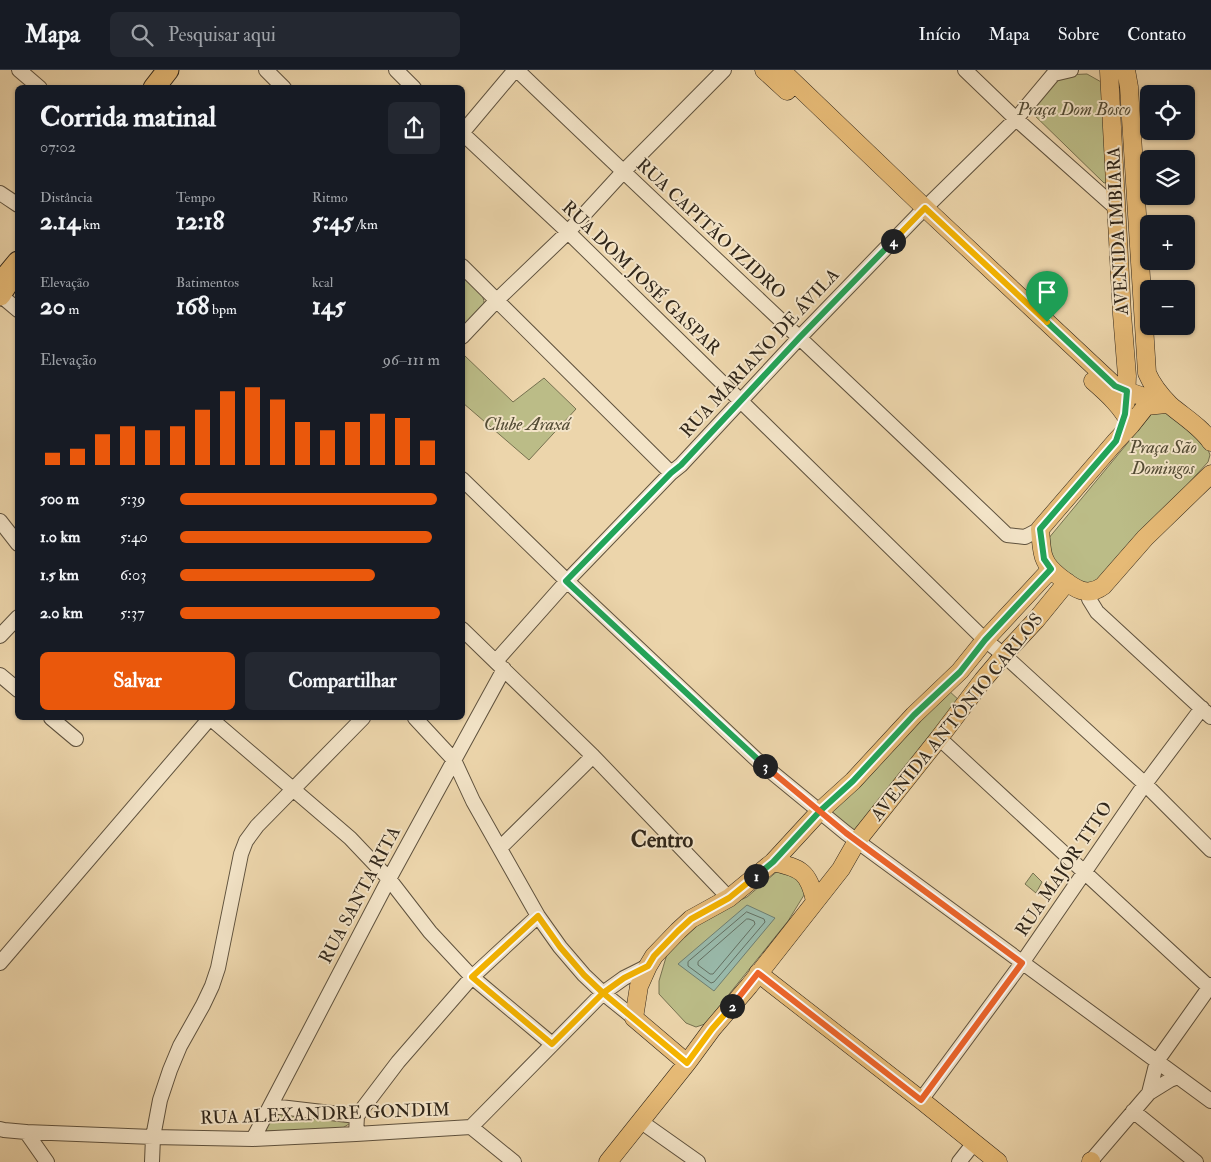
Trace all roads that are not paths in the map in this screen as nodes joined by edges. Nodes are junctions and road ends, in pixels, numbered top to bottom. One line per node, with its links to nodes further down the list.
1 (19, 70): 15 (street)
2 (168, 70): 16 (highway)
3 (185, 70): 17 (highway)
4 (266, 70): 18 (street)
5 (396, 70): 19 (street)
6 (516, 70): 21 (street); 23 (street, RUA CAPITÃO IZIDRO)
7 (724, 70): 23 (street)
8 (764, 70): 27 (main road)
9 (781, 70): 27 (main road)
10 (965, 70): 20 (street)
11 (1071, 70): 14 (street, RUA MARIANO DE ÁVILA)
12 (1109, 70): 13 (main road); 26 (main road, AVENIDA IMBIARA)
13 (1126, 70): 31 (main road, AVENIDA IMBIARA)
14 (1055, 72): 20 (street, RUA MARIANO DE ÁVILA)
15 (36, 85)
16 (156, 85)
17 (174, 85)
18 (281, 85)
19 (411, 85)
20 (1016, 120): 26 (street); 27 (street, RUA MARIANO DE ÁVILA)
21 (465, 131)
22 (465, 135): 28 (street, RUA DOM JOSÉ GASPAR)
23 (623, 172): 28 (street); 39 (street, RUA CAPITÃO IZIDRO)
24 (0, 193): 25 (street)
25 (15, 203)
26 (1116, 208): 36 (main road, AVENIDA IMBIARA)
27 (921, 212): 39 (street, RUA MARIANO DE ÁVILA); 40 (main road); 43 (main road)
28 (568, 232): 33 (street); 41 (street, RUA DOM JOSÉ GASPAR)
29 (15, 266): 32 (highway)
30 (465, 269): 33 (street)
31 (1142, 280)
32 (5, 289): 34 (street)
33 (497, 300): 37 (street); 45 (street)
34 (15, 305)
35 (1140, 313): 36 (main road)
36 (1122, 314): 40 (main road, AVENIDA IMBIARA)
37 (465, 334)
38 (1145, 335): 42 (main road, AVENIDA IMBIARA)
39 (800, 337): 41 (street, RUA MARIANO DE ÁVILA); 49 (street, RUA CAPITÃO IZIDRO)
40 (1127, 391): 42 (main road); 43 (main road)
41 (740, 402): 45 (street, RUA MARIANO DE ÁVILA); 58 (street, RUA DOM JOSÉ GASPAR)
42 (1169, 404): 43 (main road); 44 (main road)
43 (1128, 419): 49 (main road)
44 (1211, 442)
45 (671, 473): 52 (street, RUA MARIANO DE ÁVILA)
46 (1208, 481): 54 (main road)
47 (465, 482): 52 (street)
48 (0, 521): 50 (street)
49 (1040, 529): 51 (main road)
50 (15, 540)
51 (1051, 569): 53 (main road); 58 (main road, AVENIDA ANTÔNIO CARLOS)
52 (566, 581): 60 (street, RUA MARIANO DE ÁVILA); 75 (street)
53 (1067, 582): 54 (main road); 59 (main road, AVENIDA ANTÔNIO CARLOS)
54 (1089, 591): 63 (street)
55 (15, 620): 57 (street)
56 (465, 632): 60 (street)
57 (0, 636)
58 (985, 640): 59 (street, RUA DOM JOSÉ GASPAR); 75 (main road, AVENIDA ANTÔNIO CARLOS)
59 (1004, 655): 69 (main road, AVENIDA ANTÔNIO CARLOS); 73 (street, RUA DOM JOSÉ GASPAR)
60 (500, 665): 71 (street); 72 (street, RUA SANTA RITA)
61 (0, 675): 62 (street)
62 (15, 688)
63 (1206, 713): 73 (street, RUA MAJOR TITO)
64 (53, 720): 70 (street)
65 (208, 720): 85 (street)
66 (212, 720): 74 (street)
67 (361, 720): 74 (street)
68 (417, 720): 72 (street)
69 (939, 738): 76 (main road, AVENIDA ANTÔNIO CARLOS); 80 (street)
70 (76, 739)
71 (593, 756): 77 (street); 82 (street)
72 (454, 760): 77 (street); 81 (street, RUA SANTA RITA)
73 (1145, 784): 78 (street, RUA DOM JOSÉ GASPAR); 80 (street, RUA MAJOR TITO)
74 (293, 788): 81 (street); 108 (street)
75 (820, 811): 76 (street); 79 (main road, AVENIDA ANTÔNIO CARLOS)
76 (857, 841): 83 (main road, AVENIDA ANTÔNIO CARLOS); 86 (street)
77 (500, 848): 84 (street)
78 (1211, 850)
79 (773, 862): 82 (main road, AVENIDA ANTÔNIO CARLOS); 83 (main road)
80 (1083, 872): 86 (street, RUA MAJOR TITO); 90 (street)
81 (389, 880): 89 (street); 100 (street, RUA SANTA RITA)
82 (729, 898): 87 (main road, AVENIDA ANTÔNIO CARLOS)
83 (815, 901): 88 (main road, AVENIDA ANTÔNIO CARLOS)
84 (538, 916): 89 (street); 91 (street)
85 (0, 962)
86 (1022, 963): 94 (street); 98 (street, RUA MAJOR TITO)
87 (648, 966): 91 (street, RUA ALEXANDRE GONDIM); 92 (main road, AVENIDA ANTÔNIO CARLOS)
88 (758, 973): 95 (main road, AVENIDA ANTÔNIO CARLOS); 98 (main road)
89 (472, 977): 93 (street); 102 (street)
90 (1210, 988): 94 (street)
91 (603, 993): 92 (street); 93 (street, RUA ALEXANDRE GONDIM)
92 (634, 1018): 95 (main road)
93 (552, 1044): 104 (street, RUA ALEXANDRE GONDIM)
94 (1157, 1061): 96 (street); 97 (street)
95 (687, 1063): 103 (main road, AVENIDA ANTÔNIO CARLOS)
96 (1178, 1077): 97 (street); 99 (street)
97 (1149, 1093): 101 (street)
98 (921, 1100): 110 (main road)
99 (1211, 1101)
100 (271, 1106): 102 (street); 109 (street, RUA SANTA RITA)
101 (1133, 1111): 118 (street); 119 (street)
102 (357, 1116): 107 (street)
103 (640, 1121): 114 (main road, AVENIDA ANTÔNIO CARLOS); 115 (street)
104 (471, 1127): 107 (street, RUA ALEXANDRE GONDIM); 113 (street)
105 (0, 1128): 106 (street, RUA ALEXANDRE GONDIM)
106 (26, 1132): 108 (street, RUA ALEXANDRE GONDIM); 111 (street)
107 (356, 1134): 109 (street, RUA ALEXANDRE GONDIM)
108 (153, 1137): 109 (street, RUA ALEXANDRE GONDIM); 112 (street)
109 (253, 1139)
110 (974, 1143): 116 (street); 117 (main road)
111 (47, 1162)
112 (152, 1162)
113 (514, 1162)
114 (608, 1162)
115 (698, 1162)
116 (959, 1162)
117 (998, 1162)
118 (1091, 1162)
119 (1196, 1162)

